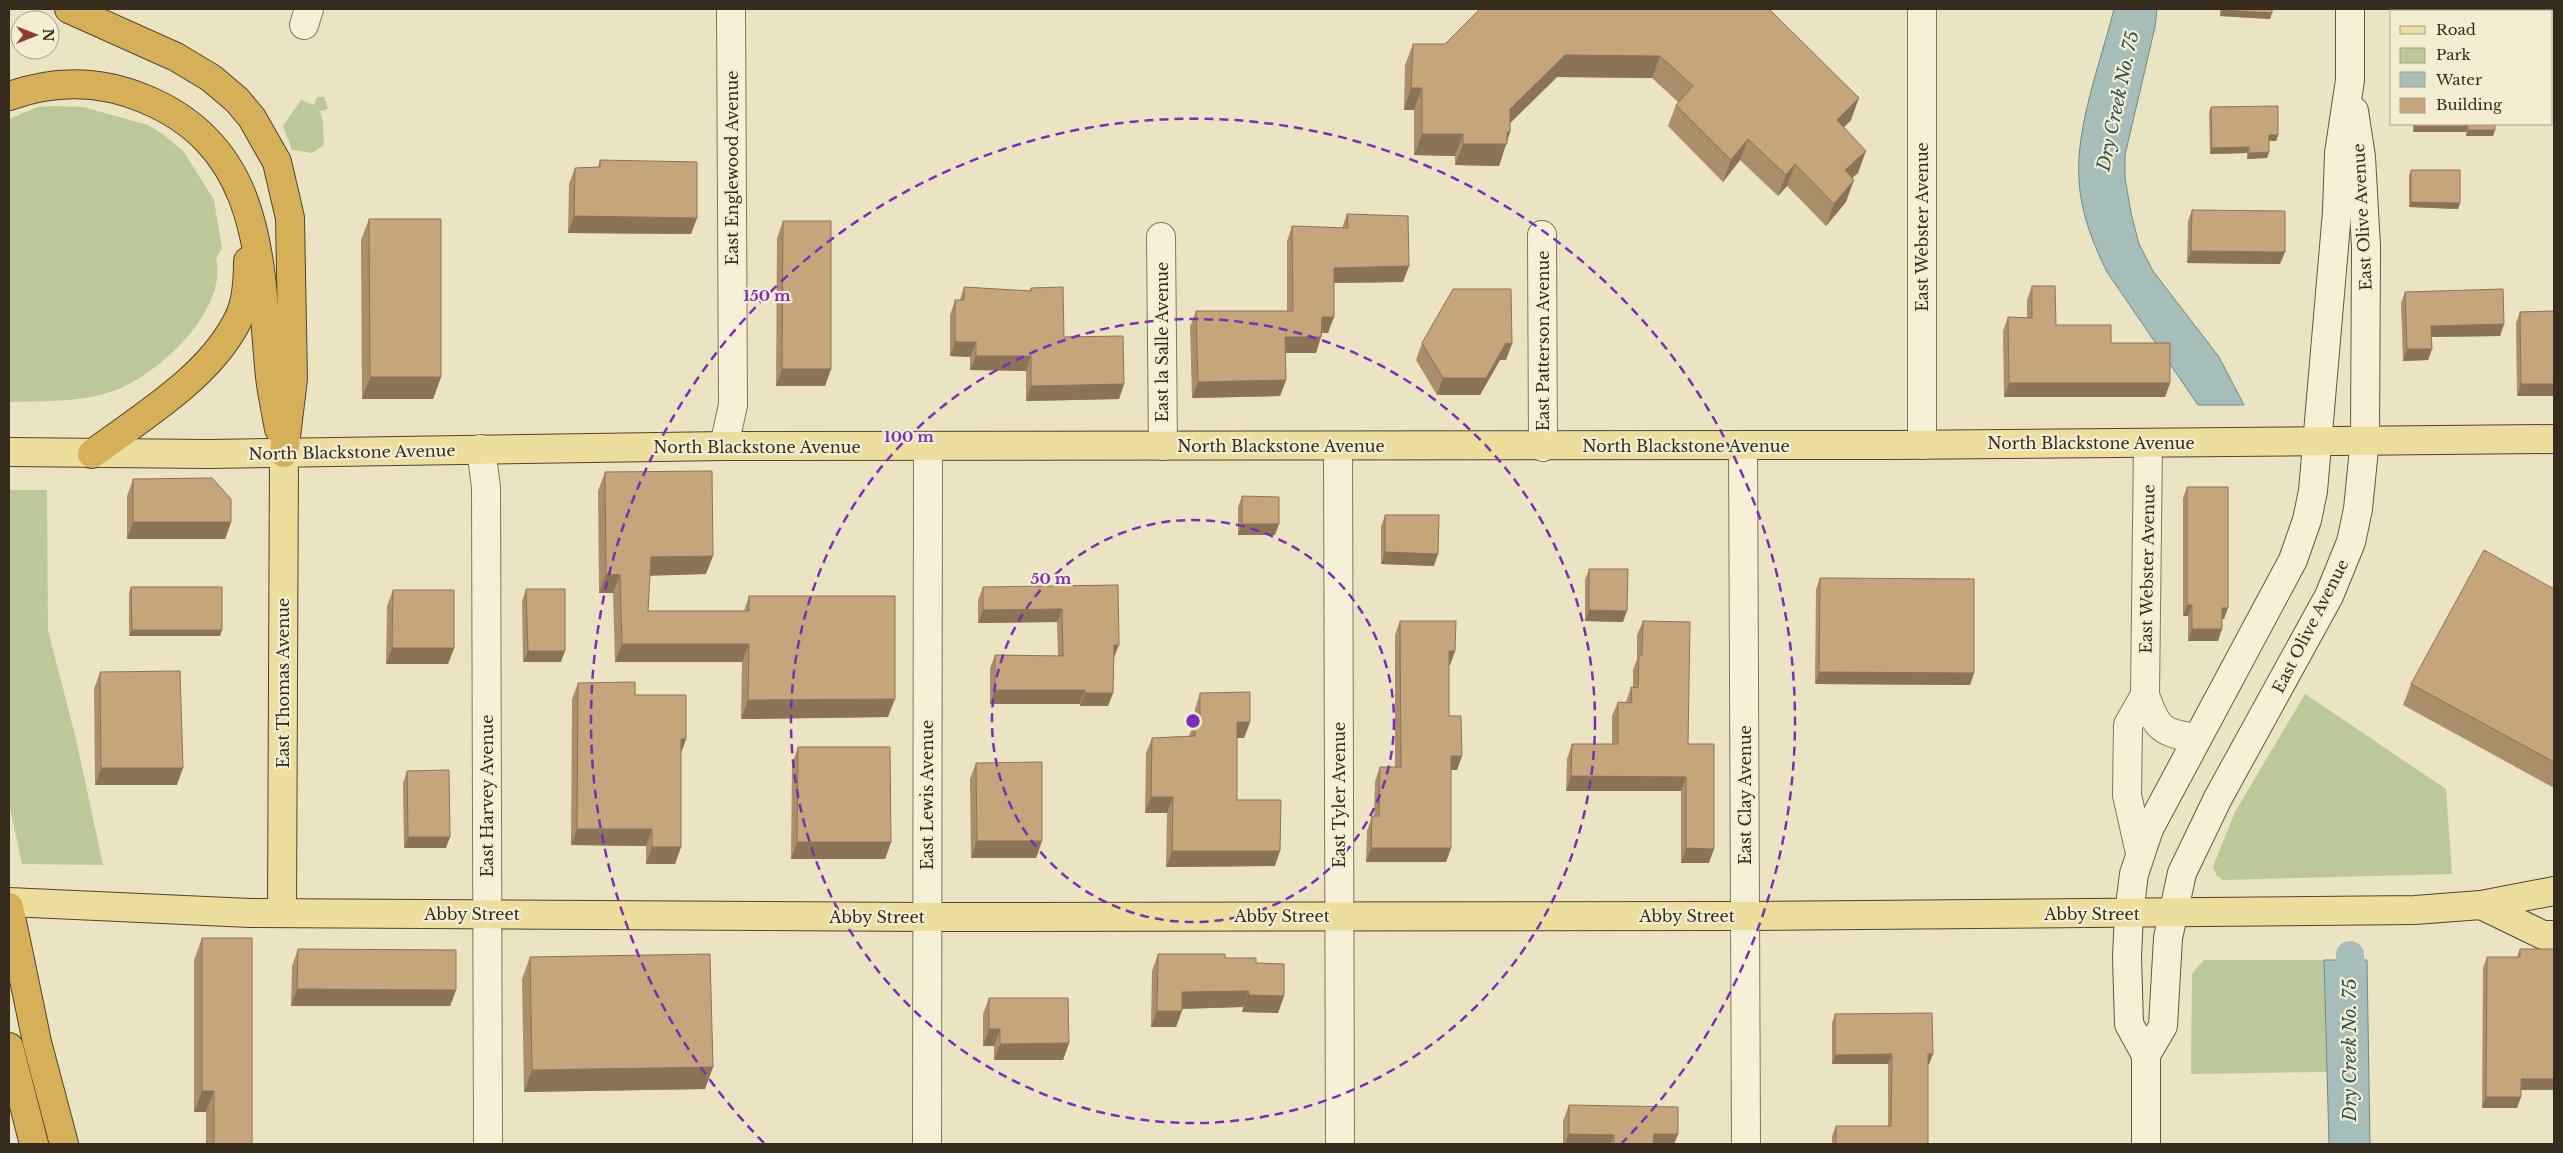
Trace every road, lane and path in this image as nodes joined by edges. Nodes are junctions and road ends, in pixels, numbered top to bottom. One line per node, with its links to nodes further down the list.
1 (69, 9): 23 (highway)
2 (731, 9): 16 (street, East Englewood Avenue)
3 (1922, 9): 15 (street, East Webster Avenue)
4 (2350, 9): 5 (street, East Olive Avenue)
5 (2350, 80): 10 (street, East Olive Avenue); 12 (street, East Olive Avenue)
6 (9, 96): 7 (highway)
7 (244, 199): 23 (highway); 24 (highway)
8 (1542, 235): 20 (street, East Patterson Avenue)
9 (1161, 237): 18 (street, East la Salle Avenue)
10 (2365, 439): 11 (main road, North Blackstone Avenue); 12 (main road, North Blackstone Avenue); 35 (street, East Olive Avenue)
11 (2554, 439)
12 (2316, 441): 13 (main road, North Blackstone Avenue); 26 (street, East Olive Avenue)
13 (2148, 443): 15 (main road, North Blackstone Avenue); 25 (street, East Webster Avenue)
14 (1743, 445): 15 (main road, North Blackstone Avenue); 20 (main road, North Blackstone Avenue); 37 (street, East Clay Avenue)
15 (1922, 445)
16 (724, 446): 17 (main road, North Blackstone Avenue); 21 (main road, North Blackstone Avenue)
17 (928, 446): 18 (main road, North Blackstone Avenue); 38 (street, East Lewis Avenue)
18 (1163, 446): 19 (main road, North Blackstone Avenue)
19 (1338, 446): 20 (main road, North Blackstone Avenue); 36 (street, East Tyler Avenue)
20 (1543, 447)
21 (481, 449): 23 (main road, North Blackstone Avenue); 33 (street, East Harvey Avenue)
22 (9, 452): 24 (main road, North Blackstone Avenue)
23 (284, 453): 24 (main road, North Blackstone Avenue); 32 (main road, East Thomas Avenue)
24 (92, 454)
25 (2146, 695): 26 (street, East Webster Avenue); 27 (street, East Webster Avenue)
26 (2197, 738): 27 (street, East Olive Avenue)
27 (2140, 854): 34 (street, East Olive Avenue)
28 (2554, 891): 30 (main road, Abby Street)
29 (9, 902): 32 (main road, Abby Street)
30 (2481, 905): 35 (main road, Abby Street); 39 (main road)
31 (9, 907): 43 (highway)
32 (282, 912): 33 (main road, Abby Street)
33 (487, 914): 38 (main road, Abby Street); 44 (street, East Harvey Avenue)
34 (2128, 914): 35 (main road, Abby Street); 37 (main road, Abby Street); 41 (street, East Olive Avenue)
35 (2173, 914): 41 (street, East Olive Avenue)
36 (1339, 916): 37 (main road, Abby Street); 38 (main road, Abby Street); 46 (street, East Tyler Avenue)
37 (1746, 916): 47 (street, East Clay Avenue)
38 (927, 917): 45 (street, East Lewis Avenue)
39 (2554, 935)
40 (9, 1047): 42 (highway)
41 (2146, 1055): 48 (street, East Olive Avenue)
42 (34, 1144)
43 (64, 1144)
44 (488, 1144)
45 (928, 1144)
46 (1340, 1144)
47 (1746, 1144)
48 (2146, 1144)

